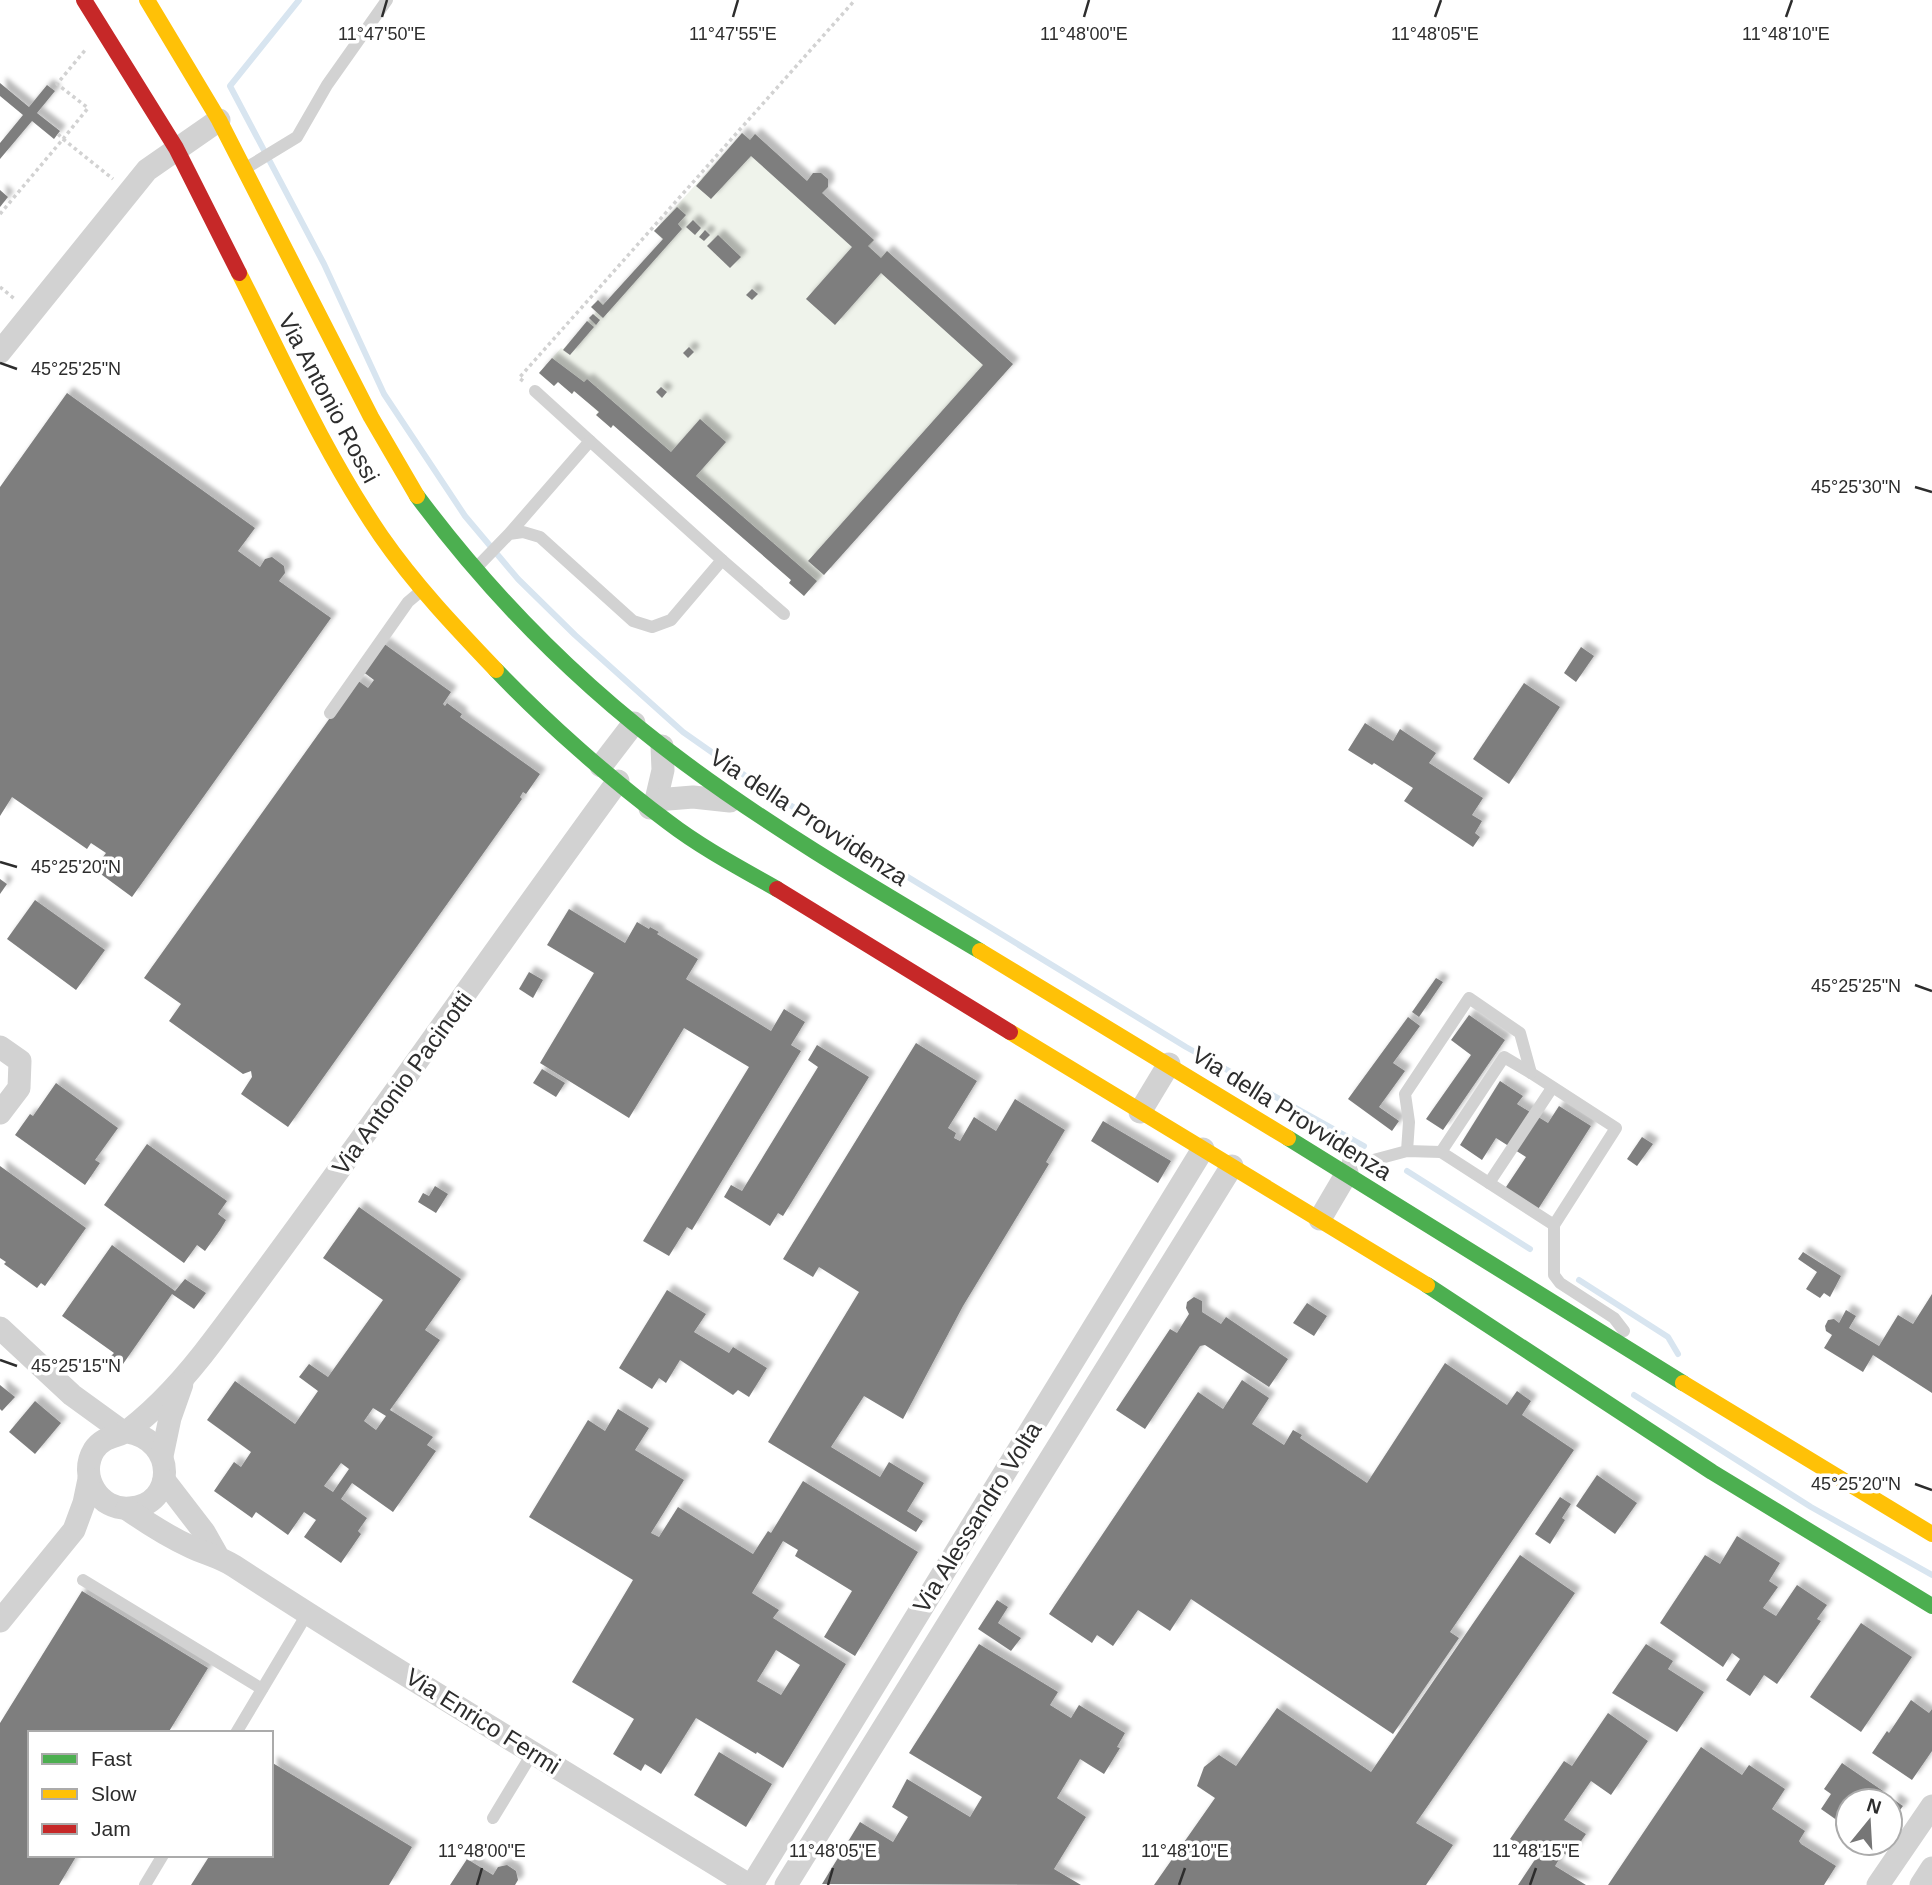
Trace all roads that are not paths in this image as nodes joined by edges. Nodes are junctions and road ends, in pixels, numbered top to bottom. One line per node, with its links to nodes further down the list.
1 (84, 0): 5 (street, Via Antonio Rossi)
2 (147, 0): 4 (street, Via Antonio Rossi)
3 (387, 0): 6 (lane)
4 (219, 120): 5 (street); 6 (street, Via Antonio Rossi)
5 (176, 148): 7 (street); 13 (street, Via Antonio Rossi)
6 (251, 165): 12 (street, Via Antonio Rossi)
7 (0, 352)
8 (535, 391): 9 (lane)
9 (590, 441): 10 (lane); 11 (lane)
10 (507, 537): 11 (lane); 12 (lane)
11 (722, 561): 14 (lane)
12 (475, 569): 16 (street, Via Antonio Rossi)
13 (421, 591): 15 (lane); 18 (street, Via Antonio Rossi)
14 (784, 614)
15 (330, 713)
16 (634, 723): 17 (street, Via della Provvidenza); 18 (street, Via Antonio Pacinotti)
17 (662, 746): 19 (street, Via della Provvidenza); 20 (street)
18 (609, 774): 20 (street); 38 (street, Via Antonio Pacinotti)
19 (741, 802): 20 (street); 22 (street, Via della Provvidenza)
20 (653, 804): 25 (street)
21 (0, 1047): 26 (street)
22 (1169, 1064): 25 (street); 30 (street, Via della Provvidenza)
23 (1531, 1073): 24 (lane); 28 (lane); 29 (lane)
24 (1552, 1088): 33 (lane); 35 (lane)
25 (1139, 1112): 27 (street)
26 (0, 1113)
27 (1203, 1149): 31 (street); 46 (street, Via Alessandro Volta)
28 (1407, 1151): 29 (lane); 30 (lane)
29 (1441, 1152): 33 (lane)
30 (1324, 1159): 32 (street, Via della Provvidenza)
31 (1232, 1166): 34 (street); 46 (street, Via Alessandro Volta)
32 (1347, 1173): 34 (street); 37 (street, Via della Provvidenza)
33 (1489, 1183): 35 (lane)
34 (1320, 1219): 52 (street)
35 (1554, 1225): 37 (lane)
36 (0, 1328): 39 (street)
37 (1645, 1360): 48 (street, Via della Provvidenza)
38 (183, 1381): 40 (street, Via Antonio Pacinotti); 42 (street, Via Antonio Pacinotti)
39 (72, 1395): 40 (street); 41 (street)
40 (125, 1432): 41 (street, Via Antonio Pacinotti); 42 (street)
41 (93, 1451): 43 (street)
42 (162, 1456): 44 (street, Via Antonio Pacinotti)
43 (89, 1479): 45 (street); 47 (street)
44 (164, 1480): 45 (street); 49 (street)
45 (123, 1508): 47 (street); 49 (street)
46 (994, 1519): 50 (street, Via Alessandro Volta); 50 (street, Via Alessandro Volta)
47 (74, 1530): 54 (street)
48 (1932, 1534)
49 (217, 1555): 53 (street, Via Enrico Fermi)
50 (962, 1572): 58 (street, Via Alessandro Volta); 58 (street, Via Alessandro Volta)
51 (83, 1580): 55 (lane)
52 (1932, 1606)
53 (307, 1614): 55 (lane); 57 (street, Via Enrico Fermi)
54 (0, 1620)
55 (262, 1689): 56 (lane)
56 (237, 1731)
57 (533, 1752): 60 (lane); 64 (street, Via Enrico Fermi)
58 (819, 1805): 64 (street, Via Alessandro Volta); 65 (street, Via Alessandro Volta)
59 (1932, 1806): 66 (street)
60 (493, 1818)
61 (162, 1857): 63 (lane)
62 (1932, 1868): 67 (street)
63 (145, 1885)
64 (750, 1885)
65 (786, 1885)
66 (1878, 1885)
67 (1920, 1885)

